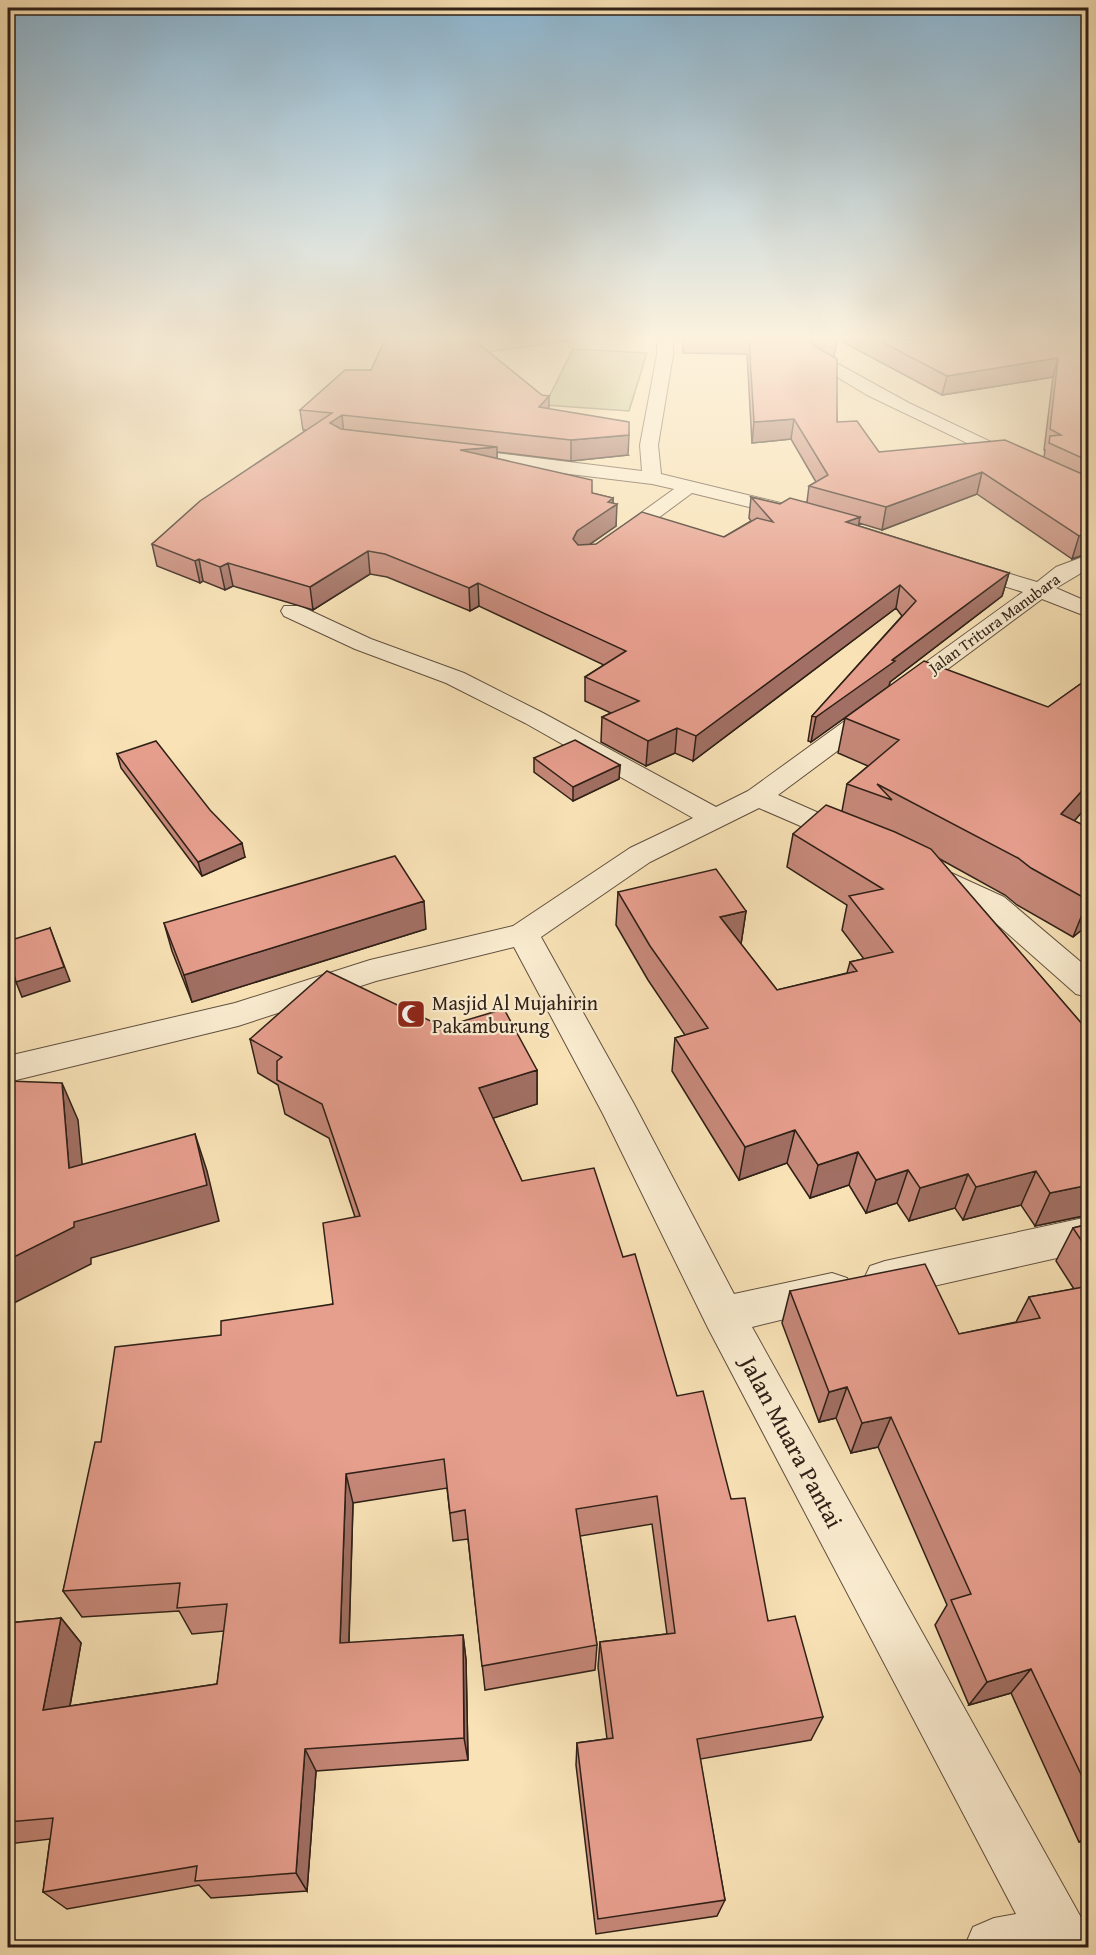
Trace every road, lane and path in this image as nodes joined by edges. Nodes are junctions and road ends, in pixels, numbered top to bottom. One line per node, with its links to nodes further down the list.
1 (651, 431): 4 (street)
2 (955, 431): 6 (street)
3 (435, 451): 4 (street)
4 (652, 478): 5 (street)
5 (690, 486): 7 (street); 8 (street)
6 (1089, 495)
7 (808, 516)
8 (604, 549)
9 (944, 560): 11 (street)
10 (1089, 561): 11 (street, Jalan Tritura Manubara)
11 (1041, 590): 12 (street); 14 (street, Jalan Tritura Manubara)
12 (1089, 610)
13 (292, 611): 15 (street)
14 (758, 797): 15 (street, Jalan Tritura Manubara); 17 (street)
15 (715, 818): 16 (street, Jalan Tritura Manubara)
16 (523, 934): 18 (street); 20 (street, Jalan Muara Pantai)
17 (1089, 986)
18 (8, 1069)
19 (1089, 1234): 20 (street)
20 (723, 1315): 21 (street, Jalan Muara Pantai)
21 (1063, 1942): 22 (street)
22 (994, 1947)

